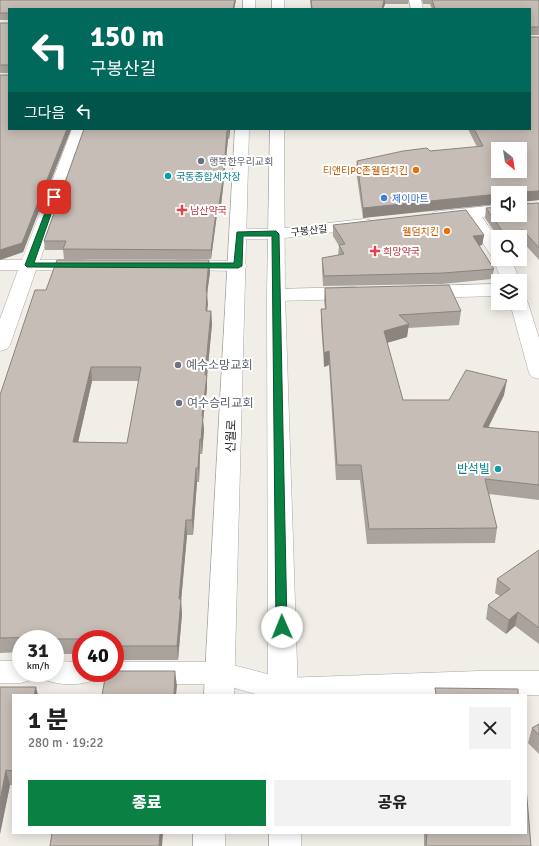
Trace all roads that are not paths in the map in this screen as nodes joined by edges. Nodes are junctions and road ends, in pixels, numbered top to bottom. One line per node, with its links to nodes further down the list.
1 (79, 130): 12 (street)
2 (242, 130): 8 (street, 신월로)
3 (277, 130): 9 (street)
4 (491, 211): 5 (street)
5 (472, 213): 6 (street); 10 (street)
6 (424, 218)
7 (378, 223): 9 (street, 구봉산길)
8 (239, 234): 9 (street, 구봉산길); 15 (street, 신월로)
9 (276, 234): 19 (street)
10 (491, 242)
11 (0, 265): 12 (street)
12 (29, 265): 13 (street); 21 (street)
13 (99, 265)
14 (160, 265): 15 (street)
15 (238, 266): 27 (street, 신월로)
16 (491, 290): 17 (street)
17 (403, 292)
18 (371, 293): 19 (street)
19 (276, 295): 28 (street)
20 (521, 310): 22 (street)
21 (0, 345)
22 (539, 373)
23 (0, 672): 24 (street)
24 (12, 672)
25 (124, 674): 27 (street)
26 (539, 683): 28 (street)
27 (220, 684): 28 (street)
28 (283, 693)
29 (209, 834): 31 (street)
30 (285, 834): 32 (street)
31 (209, 846)
32 (285, 846)

